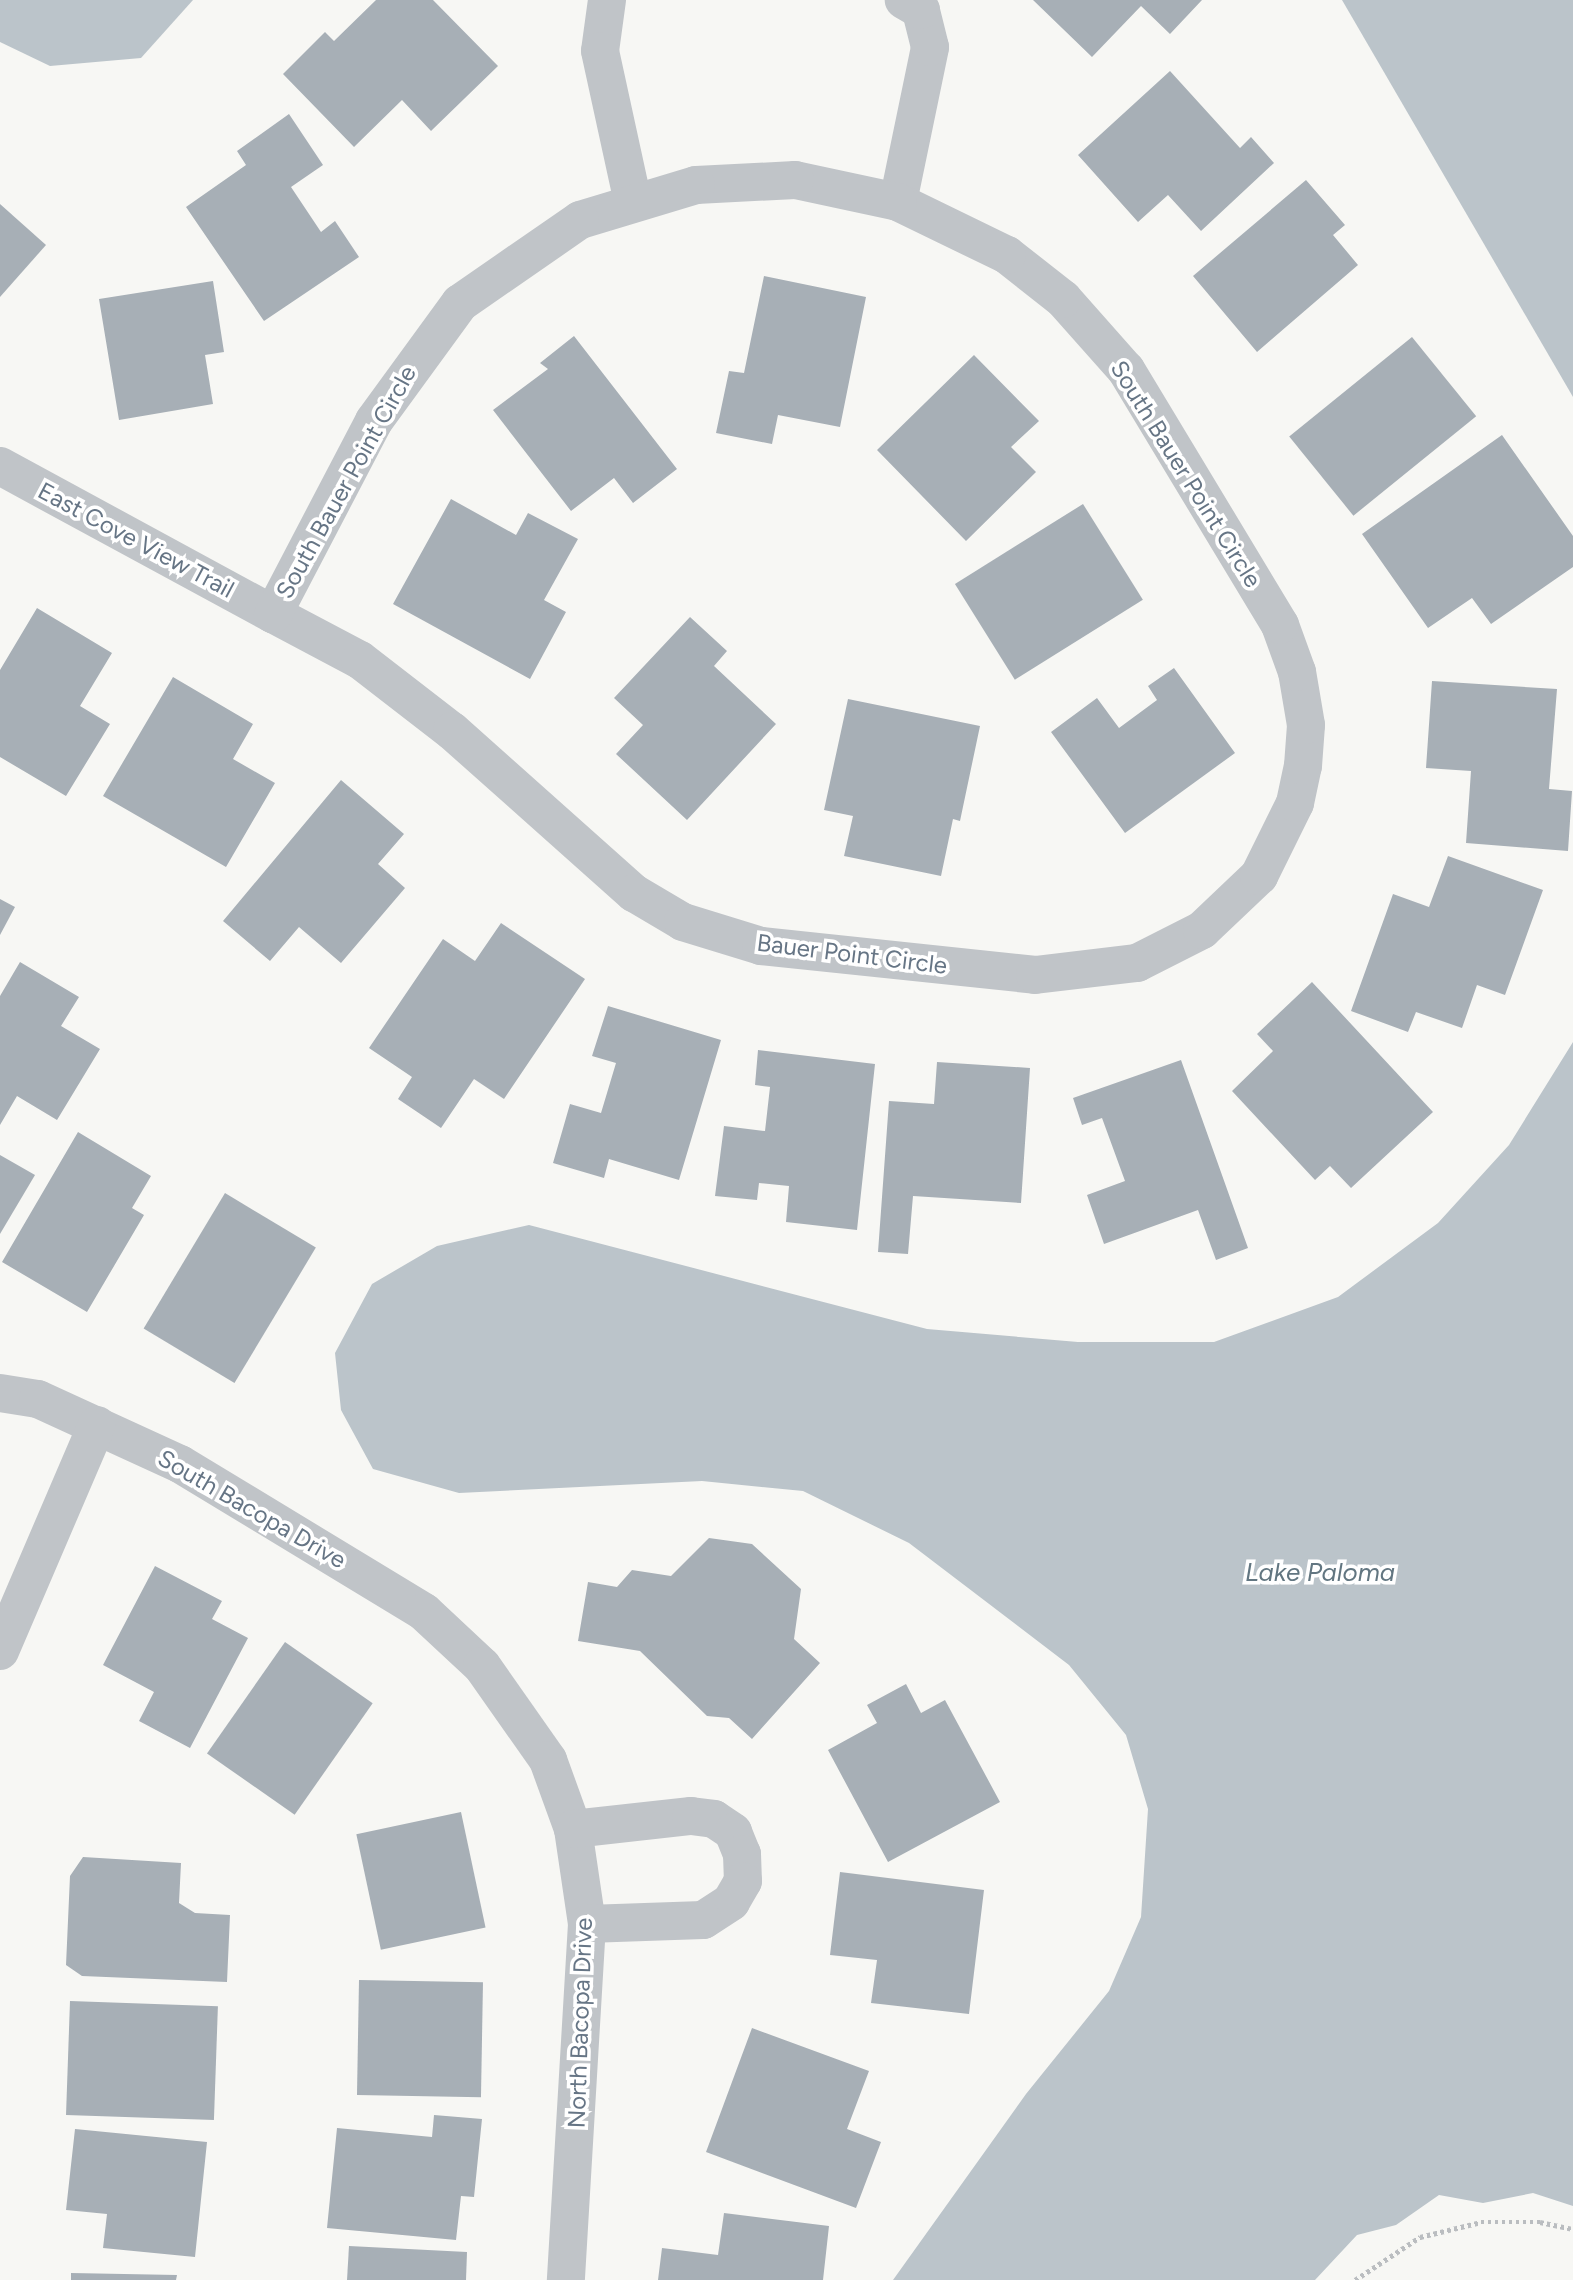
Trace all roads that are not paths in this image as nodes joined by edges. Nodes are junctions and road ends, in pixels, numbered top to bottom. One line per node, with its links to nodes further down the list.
1 (607, 0): 3 (street)
2 (904, 0): 4 (street)
3 (633, 202): 4 (street, South Bauer Point Circle); 6 (street, South Bauer Point Circle)
4 (898, 202): 7 (street, South Bauer Point Circle)
5 (0, 466): 6 (street, East Cove View Trail)
6 (273, 614): 7 (street, Bauer Point Circle)
7 (1295, 803)
8 (0, 1393): 9 (street, South Bacopa Drive)
9 (97, 1425): 10 (street); 11 (street, South Bacopa Drive)
10 (0, 1651)
11 (482, 1666): 12 (street, North Bacopa Drive)
12 (573, 1829): 13 (street, North Bacopa Drive); 13 (street)
13 (587, 1924): 14 (street, North Bacopa Drive)
14 (566, 2280)

